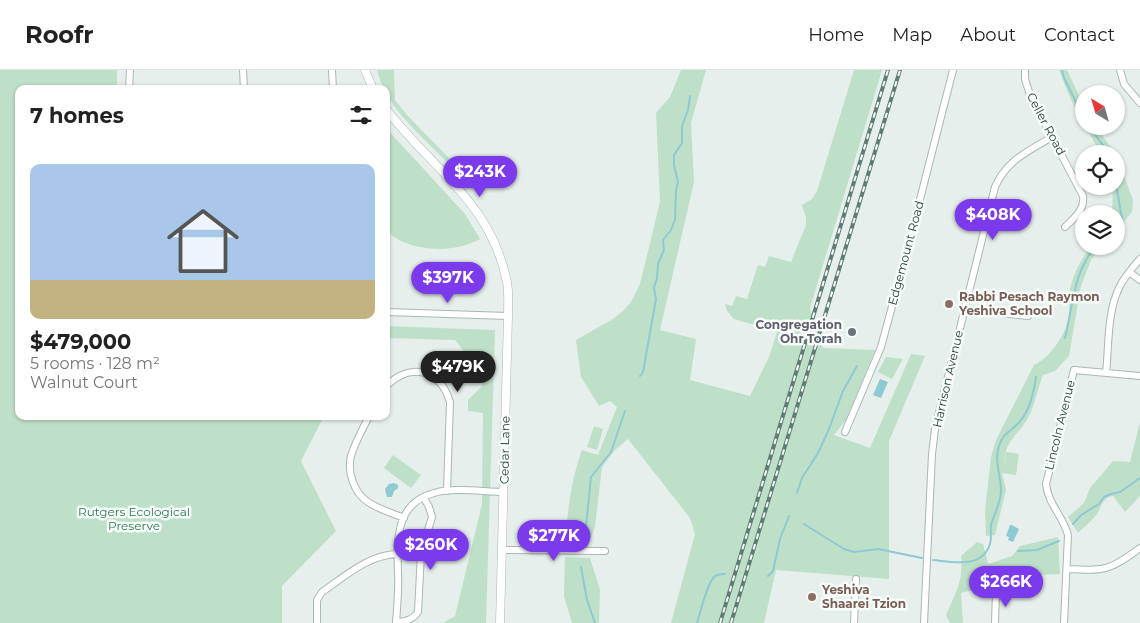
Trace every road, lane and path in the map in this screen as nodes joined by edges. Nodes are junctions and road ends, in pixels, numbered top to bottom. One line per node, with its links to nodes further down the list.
1 (130, 70): 8 (street)
2 (243, 70): 9 (street)
3 (332, 70): 10 (street)
4 (365, 70): 11 (street)
5 (953, 70): 27 (street, Edgemount Road)
6 (1025, 70): 14 (street, Celler Road)
7 (1120, 70): 12 (street)
8 (129, 85)
9 (244, 85)
10 (333, 85)
11 (371, 85)
12 (1140, 102)
13 (390, 114): 21 (street, Cedar Lane)
14 (1052, 137): 15 (street, Celler Road); 19 (street, Harrison Avenue)
15 (1065, 227)
16 (1140, 259): 17 (street)
17 (1129, 272): 18 (street); 23 (street)
18 (1140, 280)
19 (964, 309): 22 (street); 43 (street, Harrison Avenue)
20 (390, 312): 21 (street)
21 (508, 316): 29 (street, Cedar Lane)
22 (1028, 316)
23 (1106, 373): 24 (street); 36 (street, Lincoln Avenue)
24 (1140, 376)
25 (390, 383): 28 (street)
26 (367, 420): 31 (street)
27 (845, 432)
28 (447, 491): 29 (street); 30 (street)
29 (504, 492): 33 (street, Cedar Lane)
30 (424, 498): 31 (street); 39 (street)
31 (404, 518): 35 (street)
32 (1140, 548): 36 (street)
33 (502, 550): 34 (street); 41 (street, Cedar Lane)
34 (606, 551)
35 (397, 554): 39 (street); 40 (street)
36 (1067, 569): 45 (street, Lincoln Avenue)
37 (856, 578): 42 (street)
38 (996, 592): 44 (street)
39 (396, 622)
40 (317, 623)
41 (500, 623)
42 (854, 623)
43 (924, 623)
44 (995, 623)
45 (1065, 623)

